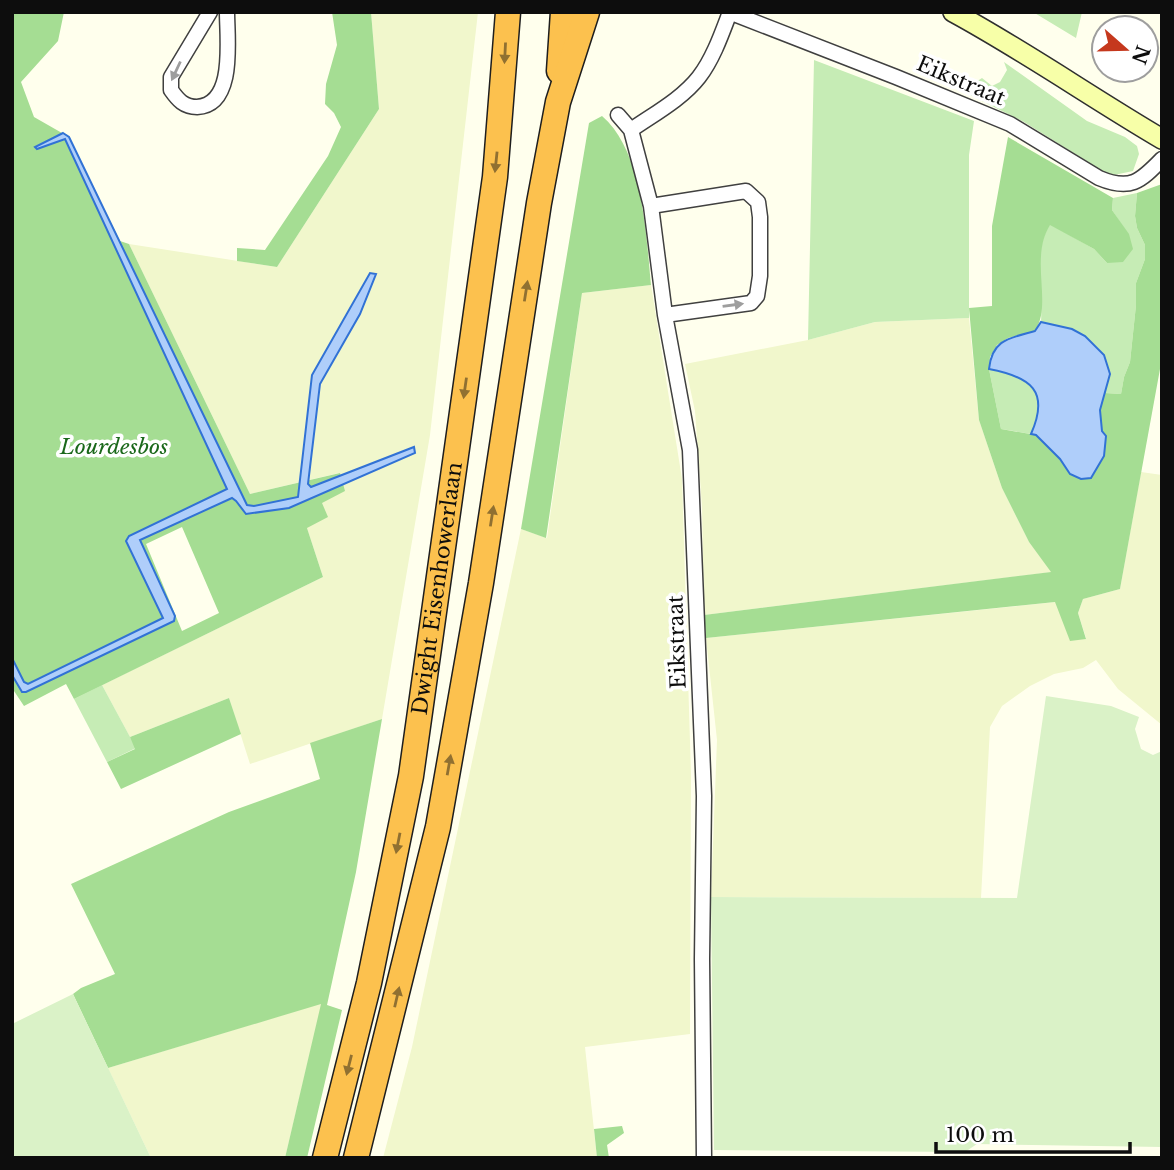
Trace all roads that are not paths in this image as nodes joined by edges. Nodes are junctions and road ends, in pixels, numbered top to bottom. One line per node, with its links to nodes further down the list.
1 (210, 12): 2 (street, one-way to 2)
2 (227, 12)
3 (508, 12): 15 (highway, Dwight Eisenhowerlaan, one-way to 15)
4 (562, 12): 8 (highway)
5 (587, 12): 8 (highway)
6 (729, 12): 10 (street, Eikstraat); 12 (street, Eikstraat)
7 (953, 12): 11 (street)
8 (558, 102): 16 (highway, Dwight Eisenhowerlaan, one-way to 8)
9 (618, 115): 10 (street, Eikstraat)
10 (631, 130): 13 (street, Eikstraat)
11 (1162, 139)
12 (1162, 159)
13 (651, 206): 14 (street, Eikstraat); 14 (street, one-way to 13)
14 (665, 316): 17 (street, Eikstraat)
15 (325, 1158)
16 (356, 1158)
17 (704, 1158)

